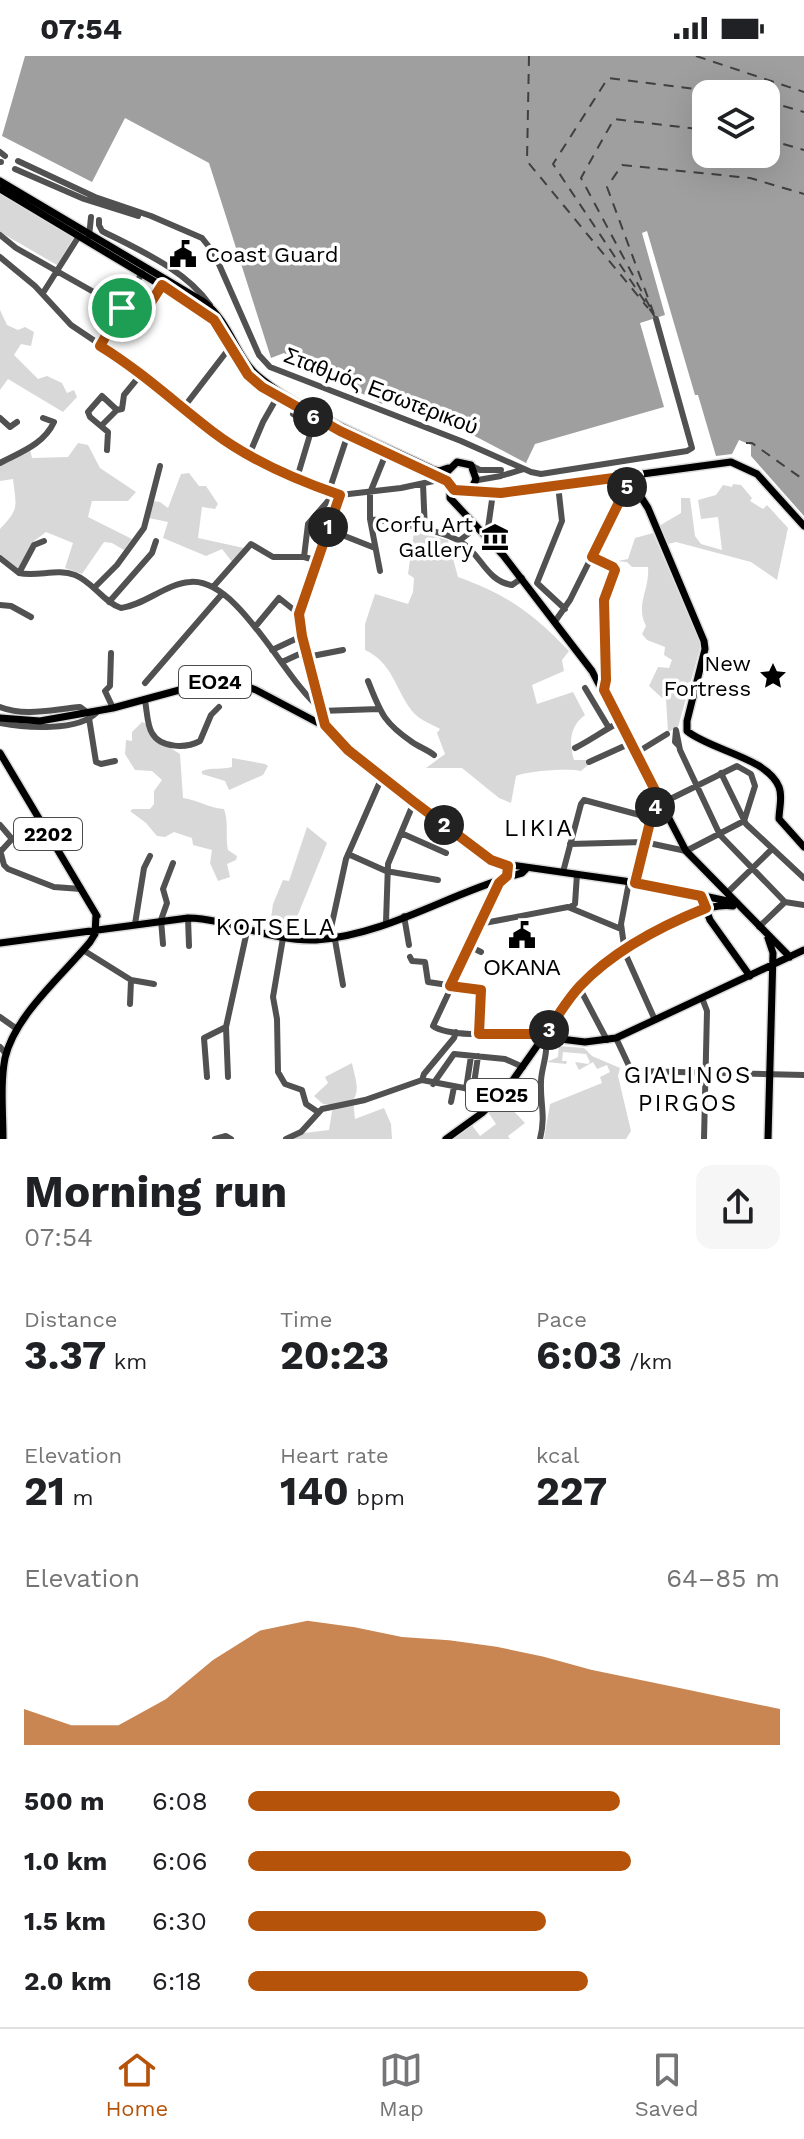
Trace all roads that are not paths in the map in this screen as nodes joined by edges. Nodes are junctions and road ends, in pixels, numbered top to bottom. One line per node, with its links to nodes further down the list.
1 (18, 161): 6 (street)
2 (15, 169): 5 (street)
3 (0, 181): 11 (main road)
4 (0, 189): 13 (main road)
5 (84, 199): 6 (street); 8 (street)
6 (101, 204): 7 (street); 8 (street); 9 (street); 10 (street)
7 (112, 209): 9 (street); 10 (street)
8 (92, 215): 11 (street); 13 (street)
9 (100, 219): 13 (street); 22 (street)
10 (160, 221): 44 (street, Σταθμός Εσωτερικού)
11 (71, 224): 13 (main road)
12 (0, 235): 16 (street)
13 (85, 237): 15 (main road); 16 (street); 17 (main road)
14 (0, 257): 19 (street)
15 (138, 262): 17 (street); 22 (main road)
16 (59, 272): 19 (street); 21 (street)
17 (142, 273): 18 (main road); 20 (street)
18 (162, 285): 20 (street); 25 (main road)
19 (43, 293): 24 (street)
20 (129, 296): 21 (street)
21 (122, 308): 24 (street)
22 (212, 308): 25 (main road)
23 (656, 319): 44 (street)
24 (100, 346): 26 (street)
25 (235, 349): 27 (main road); 28 (street)
26 (142, 373): 28 (street); 29 (street)
27 (279, 394): 31 (main road); 39 (street)
28 (184, 407): 39 (street)
29 (117, 410): 35 (street); 35 (street)
30 (293, 414): 31 (street)
31 (312, 416): 36 (main road); 49 (street)
32 (0, 418): 34 (street)
33 (43, 418): 40 (street)
34 (17, 422)
35 (101, 426): 37 (street)
36 (348, 432): 38 (main road); 56 (street)
37 (107, 450)
38 (388, 451): 43 (main road); 50 (main road); 57 (street)
39 (249, 455): 49 (street)
40 (0, 463)
41 (160, 466): 77 (street)
42 (472, 466): 43 (main road); 45 (street); 48 (main road)
43 (448, 468): 50 (main road)
44 (524, 469): 45 (street)
45 (502, 473): 48 (street)
46 (636, 475): 47 (main road); 53 (main road); 60 (main road)
47 (623, 476): 52 (main road); 53 (main road)
48 (477, 477): 55 (main road); 58 (main road)
49 (297, 478): 56 (street)
50 (445, 480): 51 (street); 54 (main road)
51 (423, 484): 57 (street); 64 (street)
52 (558, 485): 58 (main road); 81 (street)
53 (630, 486): 70 (street); 129 (main road)
54 (454, 490): 55 (main road); 61 (main road)
55 (466, 491): 58 (main road)
56 (334, 493): 57 (street); 63 (street); 69 (street)
57 (370, 493): 59 (street)
58 (491, 493): 62 (street)
59 (370, 519): 64 (street); 68 (street)
60 (804, 526)
61 (477, 527): 67 (street); 75 (main road)
62 (488, 528)
63 (327, 529): 68 (street); 72 (street)
64 (425, 531): 67 (street)
65 (44, 541): 74 (street)
66 (156, 541): 79 (street)
67 (459, 541): 75 (street)
68 (375, 548): 73 (street)
69 (304, 557): 72 (street); 76 (street)
70 (592, 557): 81 (street); 95 (street)
71 (0, 558): 74 (street)
72 (315, 560): 82 (street)
73 (380, 571)
74 (19, 573): 77 (street)
75 (522, 578): 84 (main road)
76 (213, 587): 78 (street); 79 (street)
77 (94, 588): 79 (street)
78 (222, 594): 85 (street); 93 (street)
79 (109, 602)
80 (0, 605): 83 (street)
81 (565, 609): 84 (street)
82 (299, 614): 85 (street); 86 (street)
83 (31, 617)
84 (556, 620): 95 (main road)
85 (255, 627): 87 (street)
86 (302, 636): 87 (street); 90 (street)
87 (272, 650): 91 (street)
88 (343, 650): 90 (street)
89 (111, 653): 99 (street)
90 (306, 654): 91 (street); 100 (street)
91 (282, 662): 100 (street)
92 (368, 681): 101 (street)
93 (145, 683)
94 (585, 688): 107 (street)
95 (604, 690): 105 (main road)
96 (145, 701): 98 (street); 99 (main road, ΕΟ24); 104 (main road, ΕΟ24)
97 (0, 707): 102 (street)
98 (219, 707)
99 (113, 708): 102 (main road, ΕΟ24)
100 (320, 709): 101 (street); 104 (street); 106 (street)
101 (379, 709): 114 (street)
102 (92, 714): 103 (main road, ΕΟ24); 103 (street); 115 (street)
103 (0, 718)
104 (311, 719): 106 (main road, ΕΟ24)
105 (620, 722): 107 (street); 109 (main road)
106 (326, 727): 118 (main road, ΕΟ24)
107 (609, 728): 111 (street)
108 (667, 734): 113 (street)
109 (631, 743): 113 (main road); 116 (street)
110 (679, 746): 119 (street)
111 (575, 748)
112 (0, 753): 148 (main road, 2202)
113 (636, 753): 121 (main road)
114 (434, 755)
115 (115, 761)
116 (589, 762)
117 (721, 773): 119 (street); 123 (street); 123 (street)
118 (382, 777): 120 (main road, ΕΟ24); 134 (street)
119 (695, 786): 121 (street); 126 (street)
120 (414, 802): 125 (street); 137 (main road, ΕΟ24)
121 (661, 802): 122 (street); 132 (main road)
122 (651, 818): 127 (street); 128 (street)
123 (744, 821): 126 (street); 130 (street)
124 (0, 825): 131 (street)
125 (401, 833): 133 (street); 141 (street)
126 (720, 835): 132 (street); 140 (street)
127 (644, 842): 128 (street); 132 (street); 147 (street)
128 (570, 844): 142 (street)
129 (804, 847)
130 (772, 849): 140 (street); 145 (street)
131 (0, 850): 138 (street)
132 (686, 851): 149 (main road)
133 (446, 853)
134 (348, 854): 141 (street); 170 (street)
135 (150, 856): 163 (street)
136 (173, 863): 160 (street)
137 (508, 866): 139 (main road, ΕΟ24); 144 (main road)
138 (3, 868): 148 (street)
139 (526, 869): 142 (main road, ΕΟ24); 144 (main road)
140 (752, 869): 149 (street); 151 (street)
141 (386, 871): 146 (street); 161 (street)
142 (563, 872): 143 (main road, ΕΟ24)
143 (577, 874): 147 (main road, ΕΟ24); 155 (street)
144 (504, 878): 158 (main road); 164 (street)
145 (804, 878)
146 (438, 880)
147 (632, 882): 150 (main road, ΕΟ24); 167 (street)
148 (81, 889): 157 (main road, 2202)
149 (727, 893): 154 (main road)
150 (701, 896): 154 (main road, ΕΟ24); 156 (main road)
151 (785, 902): 152 (street); 166 (street)
152 (804, 905)
153 (717, 906): 154 (main road); 156 (main road, ΕΟ25); 162 (main road)
154 (739, 906): 166 (main road)
155 (570, 907): 164 (street); 167 (street)
156 (706, 908): 162 (main road); 178 (main road, ΕΟ25)
157 (96, 915): 165 (main road, 2202); 168 (main road)
158 (404, 916): 161 (main road); 174 (street)
159 (188, 918): 160 (main road); 169 (main road); 175 (street)
160 (161, 920): 163 (main road); 173 (street)
161 (386, 922): 170 (main road)
162 (712, 923): 184 (main road)
163 (135, 924): 165 (main road)
164 (479, 924): 176 (street)
165 (107, 928): 168 (main road)
166 (760, 928): 182 (main road); 183 (main road)
167 (621, 929): 178 (street)
168 (95, 930): 172 (main road); 177 (main road)
169 (247, 931): 171 (main road); 195 (street)
170 (329, 937): 171 (main road); 187 (street)
171 (283, 938): 216 (street)
172 (0, 943)
173 (163, 944)
174 (409, 945)
175 (189, 946)
176 (469, 946): 180 (street); 189 (street)
177 (83, 950): 185 (street); 196 (main road)
178 (625, 950): 190 (main road, ΕΟ25); 194 (street)
179 (804, 950): 182 (main road)
180 (481, 952)
181 (410, 957): 189 (street)
182 (790, 957): 183 (main road)
183 (773, 965): 184 (main road); 188 (main road)
184 (753, 974): 188 (main road); 191 (main road)
185 (131, 980): 186 (street); 192 (street)
186 (154, 984)
187 (343, 985)
188 (771, 985): 206 (main road)
189 (450, 986): 197 (street); 198 (street)
190 (579, 987): 199 (main road, ΕΟ25); 200 (street)
191 (702, 998): 194 (main road); 204 (street)
192 (130, 1004)
193 (0, 1017): 196 (street)
194 (655, 1020): 200 (main road)
195 (226, 1027): 207 (street); 208 (street)
196 (17, 1029): 201 (main road)
197 (456, 1032): 198 (street); 209 (street)
198 (479, 1034): 199 (street)
199 (544, 1037): 200 (main road); 203 (main road, ΕΟ25); 224 (street)
200 (611, 1039): 204 (street)
201 (3, 1050): 214 (main road)
202 (475, 1056): 203 (street); 210 (street); 212 (street)
203 (524, 1068): 213 (main road, ΕΟ25)
204 (705, 1074): 206 (street); 225 (street)
205 (804, 1075): 206 (street)
206 (769, 1076): 226 (main road)
207 (207, 1077)
208 (228, 1077)
209 (422, 1080): 210 (street); 217 (street)
210 (433, 1084): 211 (street)
211 (454, 1087): 212 (street); 215 (street)
212 (470, 1090): 213 (street)
213 (501, 1095): 223 (main road, ΕΟ25)
214 (1, 1102): 219 (main road)
215 (451, 1102)
216 (306, 1104): 217 (street); 218 (street)
217 (318, 1112): 218 (street)
218 (308, 1123): 222 (street)
219 (3, 1139)
220 (215, 1139): 221 (street)
221 (231, 1139)
222 (286, 1139)
223 (446, 1139)
224 (540, 1139)
225 (704, 1139)
226 (768, 1139)

